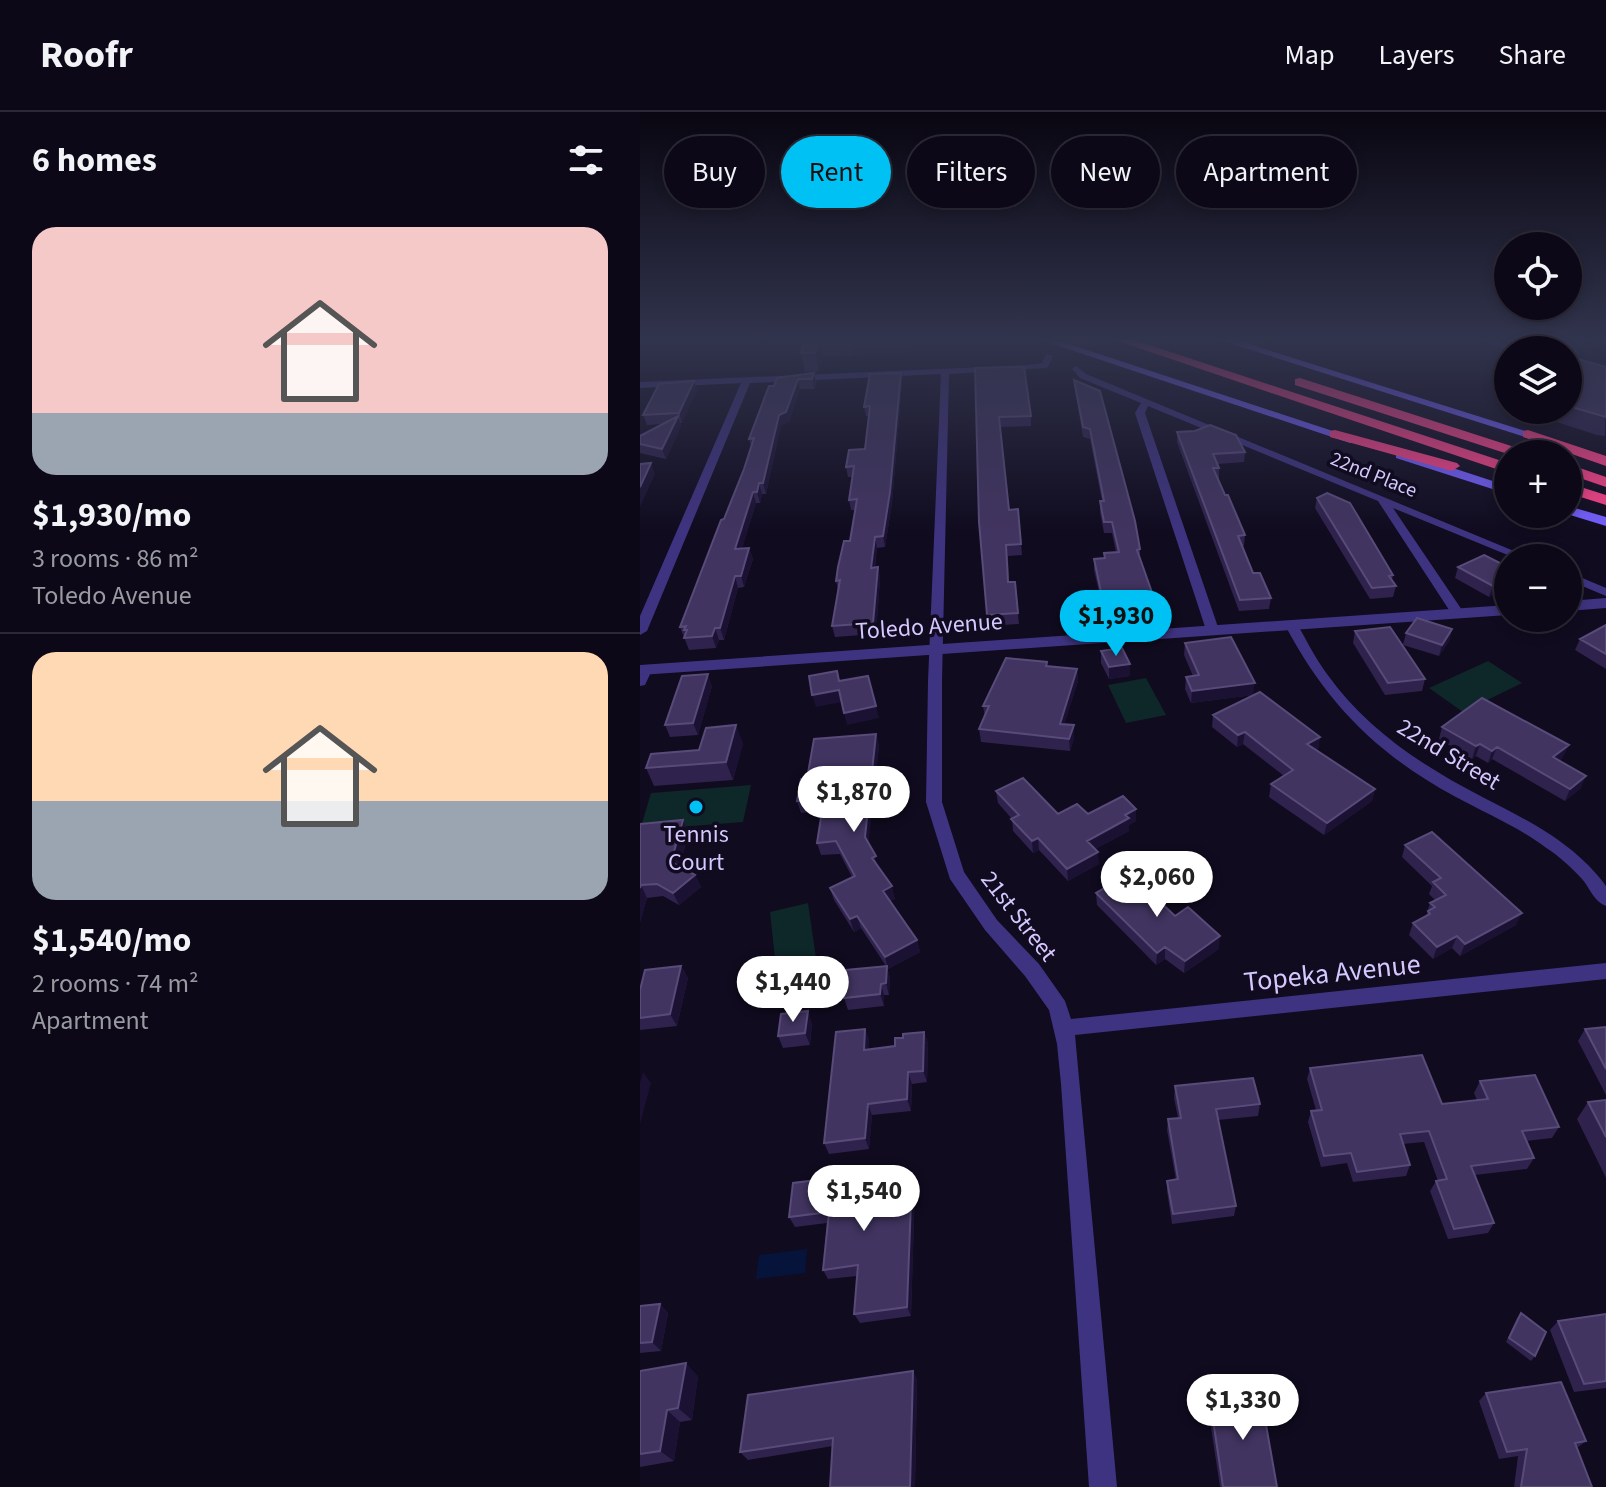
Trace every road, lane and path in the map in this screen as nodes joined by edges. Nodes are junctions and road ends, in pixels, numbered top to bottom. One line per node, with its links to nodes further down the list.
1 (737, 404): 34 (street)
2 (944, 404): 35 (street, 21st Street)
3 (1145, 404): 33 (street)
4 (1151, 404): 19 (street, 22nd Place)
5 (1243, 404): 9 (main road)
6 (1315, 404): 13 (highway)
7 (1367, 404): 11 (highway)
8 (1432, 404): 10 (main road)
9 (1335, 434): 15 (highway); 17 (main road)
10 (1528, 434): 12 (highway)
11 (1494, 445)
12 (1606, 459)
13 (1494, 463)
14 (1582, 474): 16 (highway)
15 (1494, 479)
16 (1606, 482)
17 (1494, 485)
18 (1582, 492): 20 (highway)
19 (1382, 499): 25 (street, 22nd Place); 31 (street)
20 (1606, 500)
21 (1582, 504): 22 (highway)
22 (1606, 512)
23 (1582, 514): 24 (main road)
24 (1606, 522)
25 (1494, 545)
26 (1582, 582): 27 (street)
27 (1606, 592)
28 (1606, 603): 29 (street)
29 (1582, 605)
30 (1494, 611): 31 (street, Toledo Avenue)
31 (1458, 613): 32 (street, Toledo Avenue)
32 (1291, 625): 33 (street, Toledo Avenue); 37 (street, 22nd Street)
33 (1212, 630): 35 (street, Toledo Avenue)
34 (640, 631)
35 (936, 649): 36 (street, Toledo Avenue); 39 (street, 21st Street)
36 (642, 674)
37 (1606, 899)
38 (1606, 971): 39 (street, Topeka Avenue)
39 (1063, 1028): 40 (street, 21st Street)
40 (1103, 1487)

